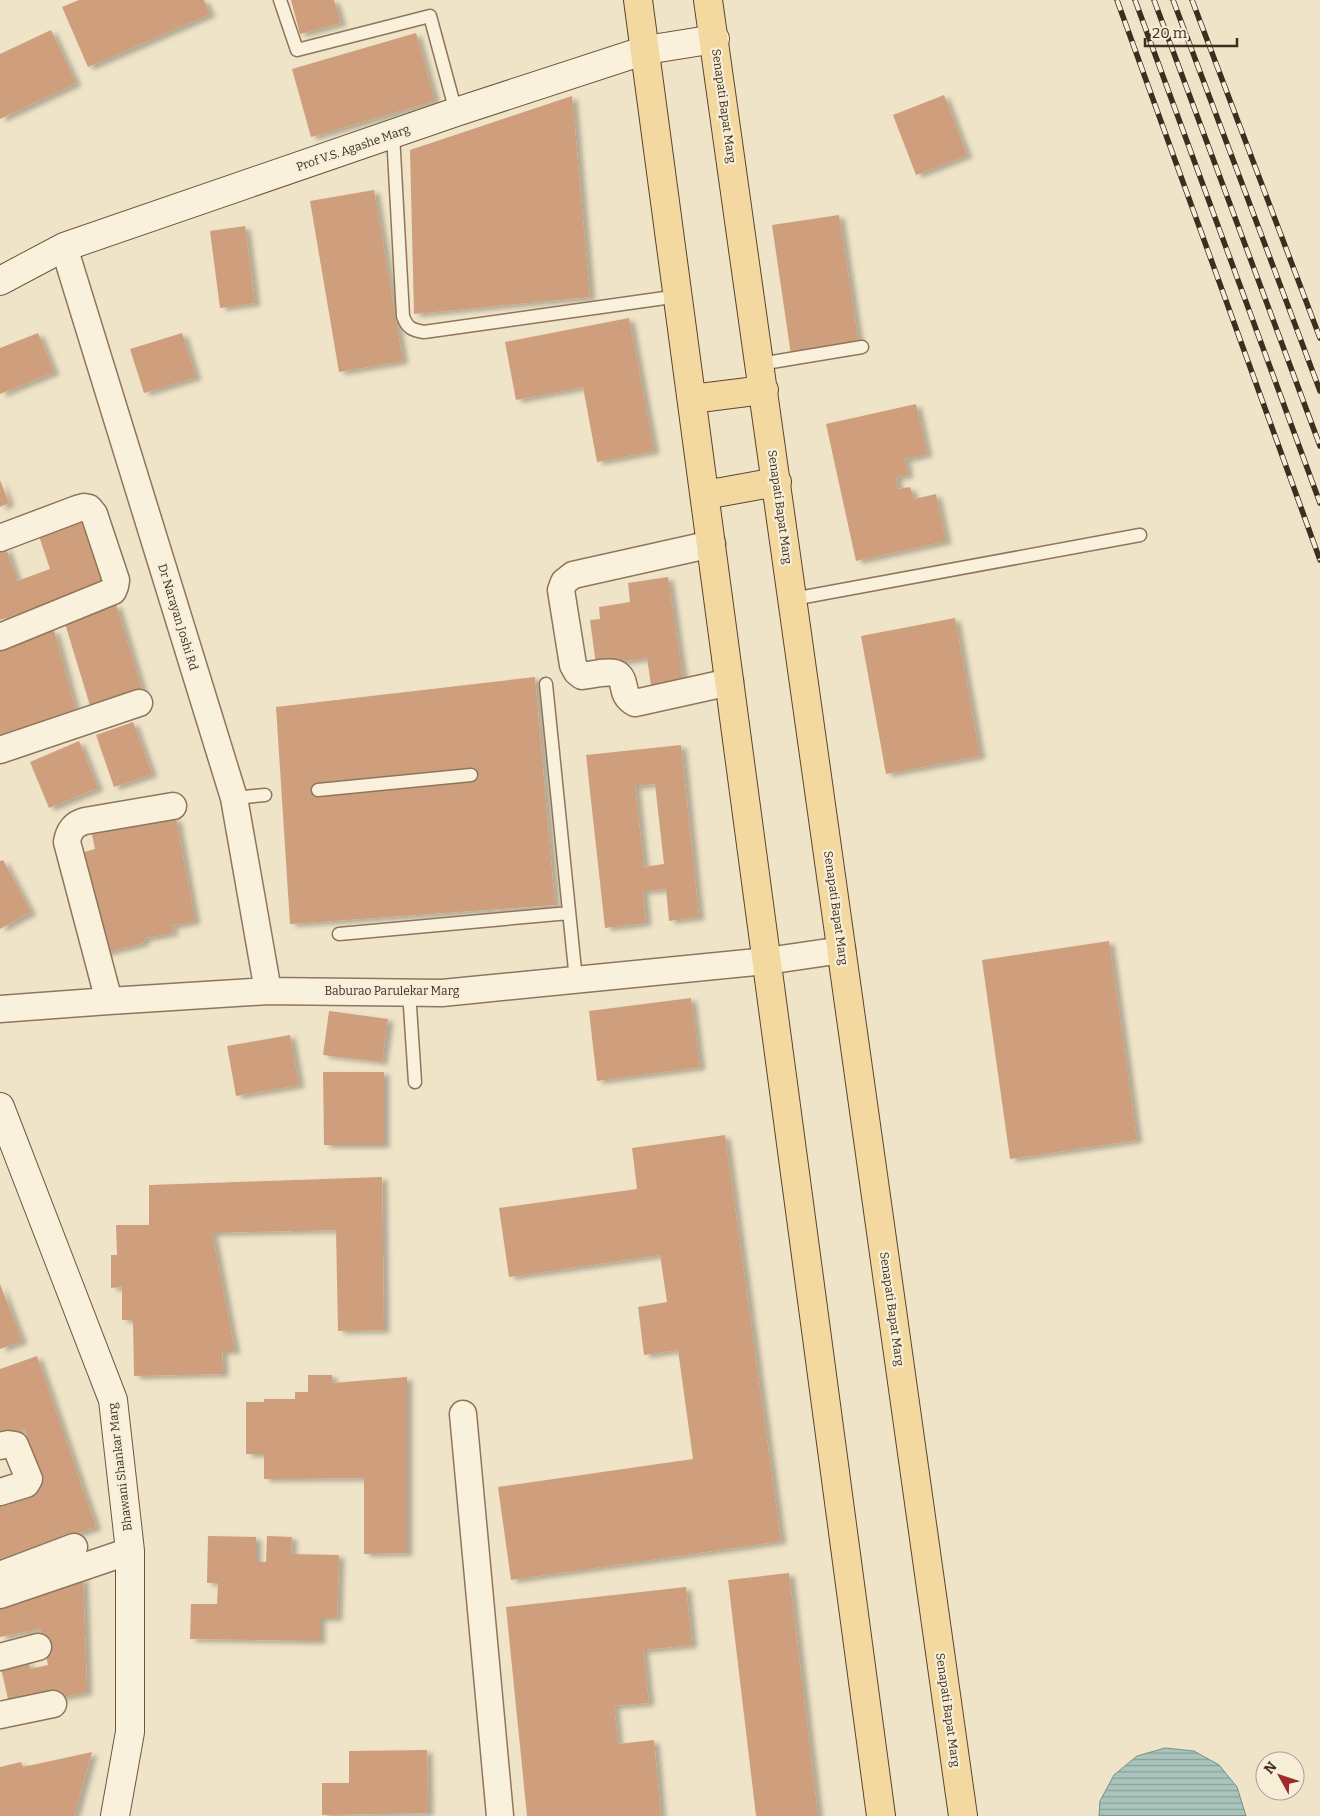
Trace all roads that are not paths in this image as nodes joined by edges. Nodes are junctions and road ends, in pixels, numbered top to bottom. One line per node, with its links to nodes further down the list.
1 (280, 0): 6 (lane)
2 (638, 0): 5 (main road)
3 (708, 0): 4 (main road, Senapati Bapat Marg)
4 (715, 40): 5 (main road, Prof V.S. Agashe Marg); 12 (main road, Senapati Bapat Marg)
5 (646, 50): 6 (main road, Prof V.S. Agashe Marg); 10 (main road)
6 (456, 112): 7 (main road, Prof V.S. Agashe Marg)
7 (393, 134): 8 (main road, Prof V.S. Agashe Marg); 10 (lane)
8 (64, 248): 9 (main road, Prof V.S. Agashe Marg); 28 (street, Dr Narayan Joshi Rd)
9 (0, 281)
10 (679, 296): 13 (main road)
11 (862, 347): 12 (lane)
12 (762, 377): 13 (main road); 14 (main road, Senapati Bapat Marg)
13 (692, 399): 15 (main road)
14 (777, 482): 15 (main road); 19 (main road, Senapati Bapat Marg)
15 (704, 495): 18 (main road)
16 (1140, 535): 19 (lane)
17 (0, 538): 20 (street)
18 (712, 544): 21 (main road); 21 (street)
19 (793, 599): 32 (main road, Senapati Bapat Marg)
20 (0, 636)
21 (730, 682): 33 (main road)
22 (546, 684): 30 (lane)
23 (139, 703): 24 (street)
24 (0, 750)
25 (472, 775): 26 (lane)
26 (318, 790)
27 (265, 795): 28 (lane)
28 (234, 798): 35 (street, Dr Narayan Joshi Rd)
29 (173, 806): 37 (street)
30 (569, 913): 31 (lane); 34 (lane)
31 (339, 934)
32 (842, 950): 33 (street, Baburao Parulekar Marg); 55 (main road, Senapati Bapat Marg)
33 (767, 961): 34 (street, Baburao Parulekar Marg); 54 (main road)
34 (576, 980): 36 (street, Baburao Parulekar Marg)
35 (268, 992): 36 (street, Baburao Parulekar Marg); 37 (street, Baburao Parulekar Marg)
36 (409, 992): 39 (lane)
37 (109, 1001): 38 (street, Baburao Parulekar Marg)
38 (0, 1009)
39 (415, 1082)
40 (0, 1107): 45 (main road, Bhawani Shankar Marg)
41 (463, 1414): 53 (street)
42 (0, 1446): 43 (street)
43 (0, 1492)
44 (74, 1546): 46 (street)
45 (130, 1551): 47 (street); 52 (main road, Bhawani Shankar Marg)
46 (0, 1575)
47 (0, 1595)
48 (38, 1647): 49 (street)
49 (0, 1657)
50 (53, 1704): 51 (street)
51 (0, 1714)
52 (115, 1816)
53 (500, 1816)
54 (881, 1816)
55 (963, 1816)

